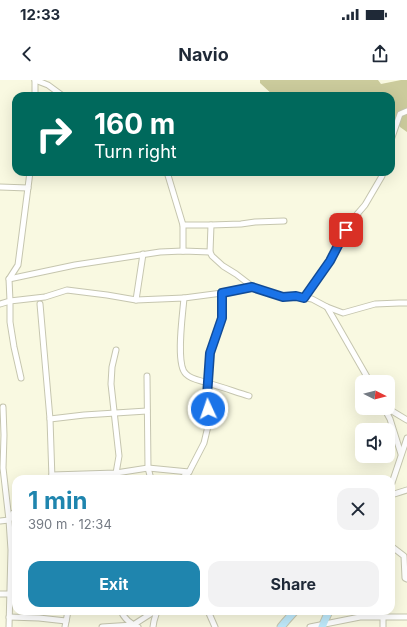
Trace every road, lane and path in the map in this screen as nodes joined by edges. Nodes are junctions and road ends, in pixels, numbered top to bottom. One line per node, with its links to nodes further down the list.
1 (35, 80): 2 (street); 3 (street)
2 (35, 92)
3 (58, 92)
4 (407, 112): 5 (street)
5 (395, 128)
6 (30, 176): 10 (street)
7 (168, 176): 12 (street)
8 (382, 176): 21 (street)
9 (0, 188): 10 (street)
10 (28, 188): 17 (street)
11 (284, 221): 13 (street)
12 (183, 225): 13 (street); 14 (street)
13 (211, 225): 15 (street)
14 (183, 251): 15 (street); 16 (street)
15 (210, 252): 18 (street)
16 (143, 254): 17 (street); 22 (street)
17 (8, 280): 23 (street)
18 (252, 287): 19 (street); 21 (street)
19 (222, 293): 20 (street); 32 (street)
20 (184, 298): 22 (street); 32 (street)
21 (304, 298): 27 (street)
22 (136, 300): 23 (street)
23 (10, 301): 25 (street); 31 (street)
24 (407, 303): 27 (street)
25 (0, 304)
26 (40, 304): 39 (street)
27 (327, 307): 29 (street)
28 (116, 350): 37 (street)
29 (366, 375)
30 (147, 376): 35 (street)
31 (21, 378)
32 (207, 382): 33 (street); 46 (street)
33 (249, 396)
34 (3, 407): 41 (street)
35 (147, 412): 37 (street); 44 (street)
36 (395, 413): 40 (street)
37 (114, 414): 39 (street); 45 (street)
38 (388, 415): 43 (street)
39 (50, 419): 47 (street)
40 (407, 420)
41 (2, 435): 57 (street)
42 (407, 438): 43 (street)
43 (401, 455): 53 (street)
44 (148, 468): 45 (street); 46 (street); 50 (street)
45 (116, 472): 48 (street); 49 (street)
46 (189, 472): 51 (street); 52 (street)
47 (52, 475)
48 (78, 475)
49 (116, 475)
50 (150, 475)
51 (186, 475)
52 (187, 475)
53 (395, 475)
54 (407, 490): 55 (street)
55 (395, 494)
56 (12, 515): 57 (street)
57 (9, 520): 58 (street); 61 (street)
58 (0, 521)
59 (395, 549): 60 (street)
60 (405, 556): 62 (street)
61 (12, 562)
62 (407, 579)
63 (12, 580): 65 (street)
64 (0, 594): 65 (street)
65 (10, 594): 72 (street)
66 (123, 615): 76 (street)
67 (150, 615): 76 (street)
68 (155, 615): 81 (street)
69 (210, 615): 82 (street)
70 (292, 615): 83 (street)
71 (327, 615): 77 (street)
72 (9, 617): 75 (street); 78 (street)
73 (407, 617): 74 (street)
74 (383, 618): 77 (street); 85 (street)
75 (66, 624)
76 (135, 626): 80 (street)
77 (323, 626): 84 (street)
78 (9, 627)
79 (102, 627): 80 (street)
80 (105, 627)
81 (153, 627)
82 (215, 627)
83 (281, 627)
84 (310, 627)
85 (383, 627)

